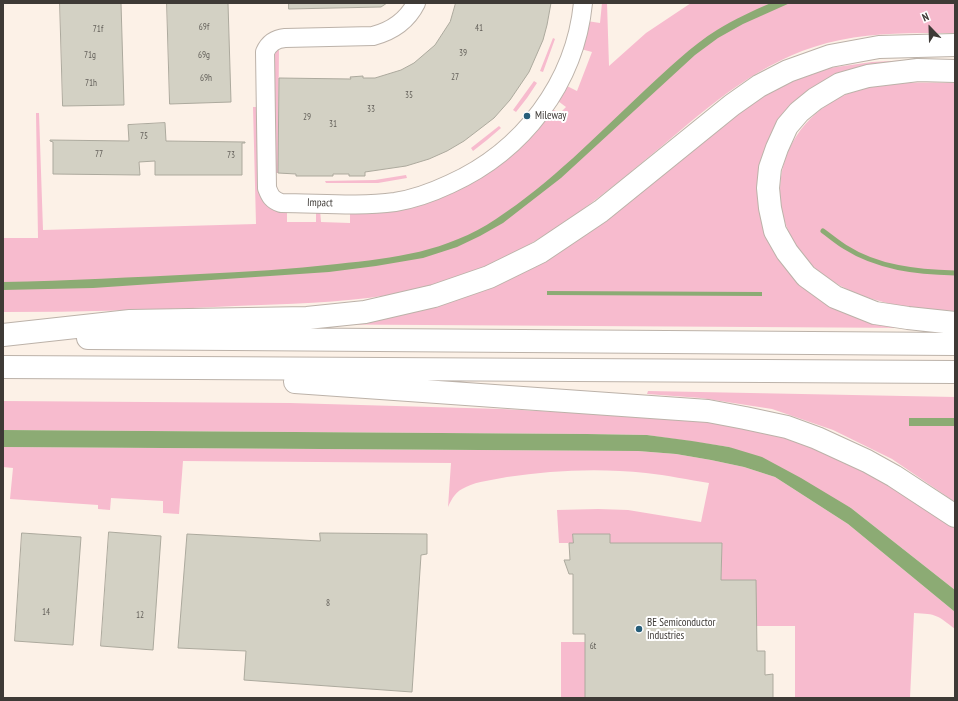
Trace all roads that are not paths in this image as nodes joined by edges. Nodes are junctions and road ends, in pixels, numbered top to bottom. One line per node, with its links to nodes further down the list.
1 (416, 3): 2 (street, Impact)
2 (583, 3)
3 (955, 45): 6 (highway)
4 (955, 71): 5 (highway)
5 (955, 323)
6 (3, 336): 7 (highway)
7 (955, 344)
8 (3, 367): 9 (highway)
9 (88, 367): 10 (highway); 11 (highway)
10 (955, 372)
11 (955, 516)

